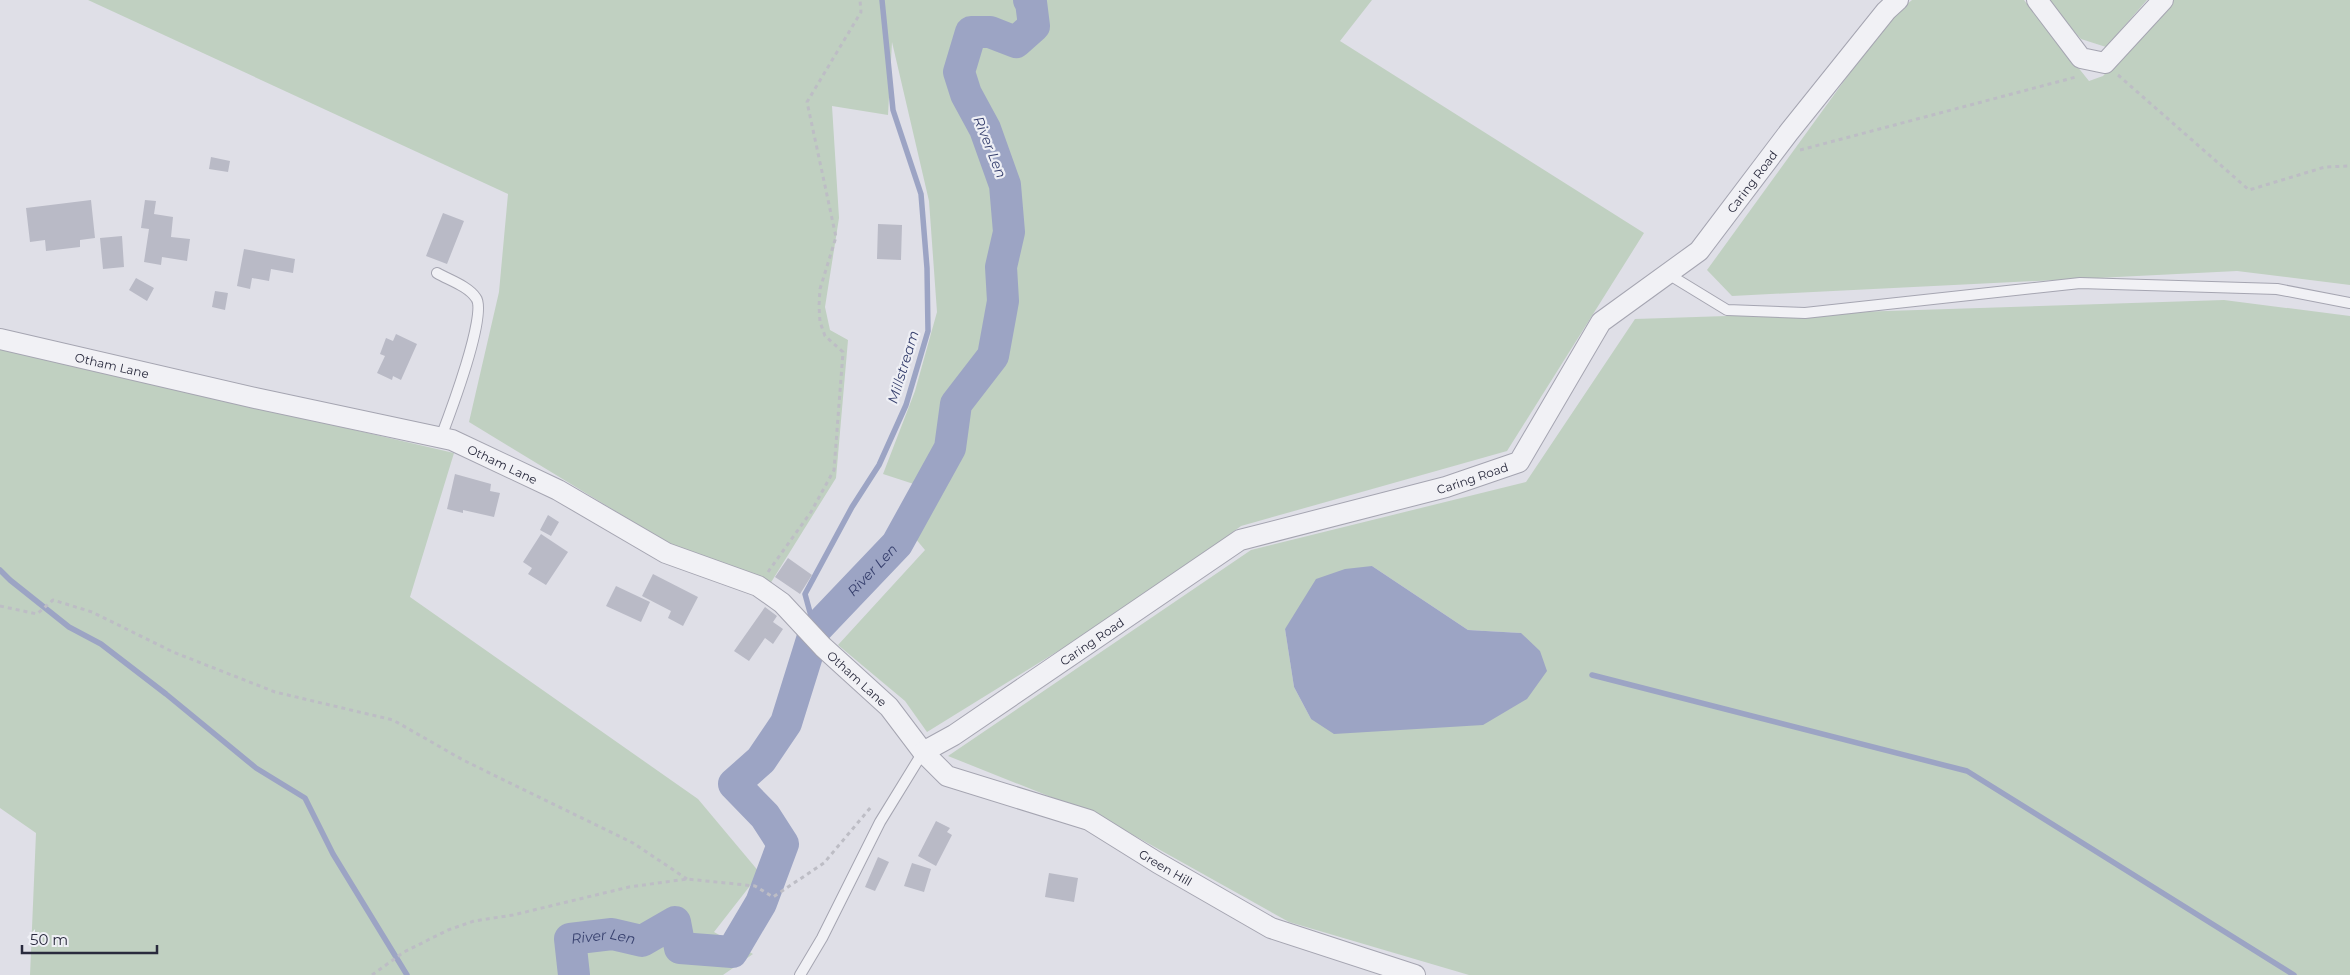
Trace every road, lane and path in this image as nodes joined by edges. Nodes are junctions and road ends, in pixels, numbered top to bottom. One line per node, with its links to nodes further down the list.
1 (860, 0): 13 (path)
2 (1898, 0): 6 (street, Caring Road)
3 (2037, 0): 5 (street)
4 (2163, 0): 5 (street)
5 (2104, 63): 6 (path); 7 (path)
6 (1778, 147): 9 (street, Caring Road)
7 (2350, 166)
8 (438, 273): 12 (lane)
9 (1668, 274): 10 (lane); 15 (street, Caring Road)
10 (2350, 303)
11 (0, 340): 12 (street, Otham Lane)
12 (441, 437): 13 (street, Otham Lane)
13 (758, 586): 15 (street, Otham Lane)
14 (0, 606): 17 (path)
15 (924, 752): 19 (lane); 20 (street, Green Hill)
16 (875, 802): 17 (path)
17 (687, 879): 18 (path)
18 (372, 975)
19 (800, 975)
20 (1415, 975)

